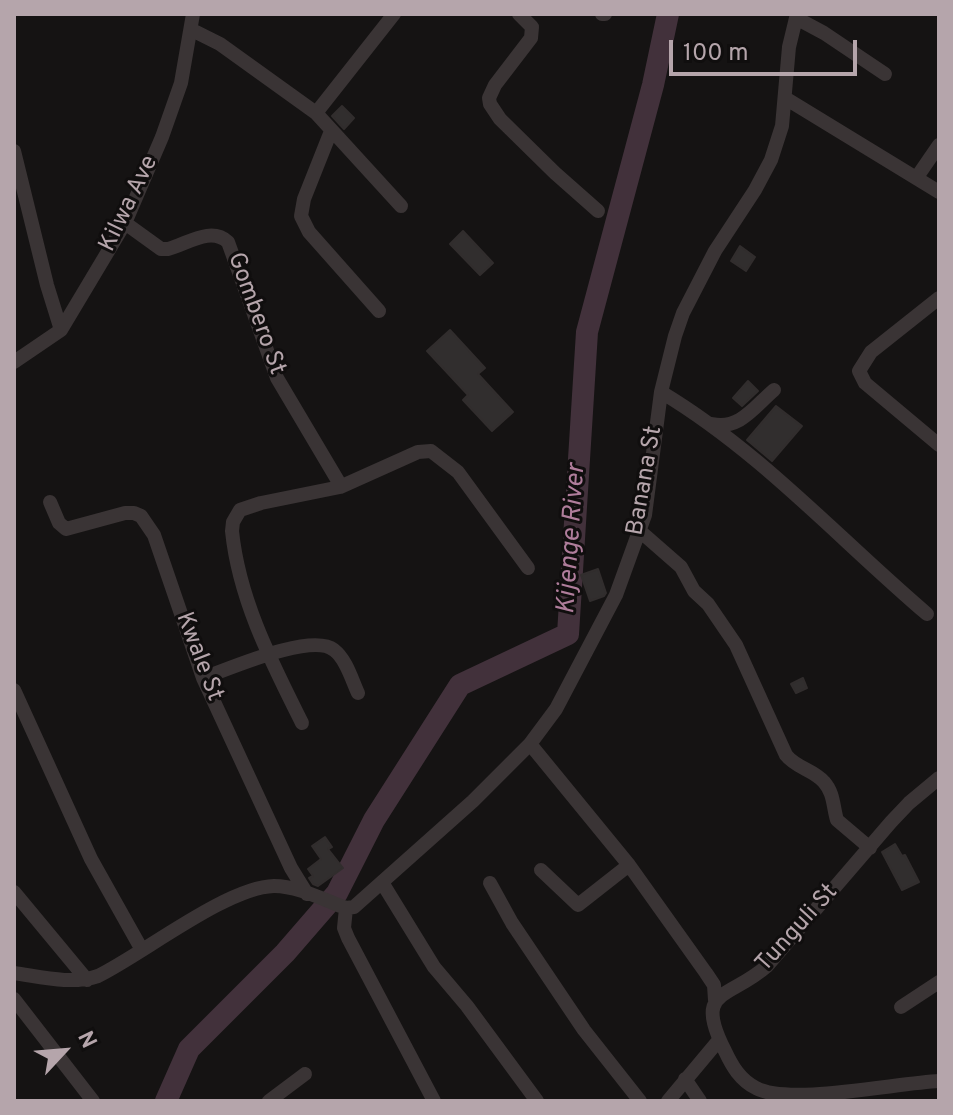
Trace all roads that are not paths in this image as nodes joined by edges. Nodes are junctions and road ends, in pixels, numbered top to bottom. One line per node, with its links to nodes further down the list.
1 (193, 14): 5 (street, Kilwa Ave)
2 (394, 14): 8 (street)
3 (519, 14): 15 (street)
4 (797, 16): 6 (street); 7 (street, Banana St)
5 (192, 30): 8 (street); 16 (street, Kilwa Ave)
6 (885, 74)
7 (785, 98): 12 (street); 22 (street, Banana St)
8 (316, 113): 9 (street)
9 (331, 131): 14 (street); 18 (street)
10 (939, 145): 12 (street)
11 (14, 151): 19 (street)
12 (917, 177): 13 (street)
13 (939, 192)
14 (401, 206)
15 (598, 211)
16 (125, 223): 19 (street, Kilwa Ave); 25 (street, Gombero St)
17 (939, 298): 24 (street)
18 (379, 311)
19 (61, 330): 20 (street, Kilwa Ave)
20 (14, 362)
21 (774, 390): 23 (street)
22 (661, 392): 23 (street); 27 (street, Banana St)
23 (712, 424): 29 (street)
24 (939, 445)
25 (341, 486): 28 (street); 30 (street)
26 (50, 502): 31 (street, Kwale St)
27 (641, 532): 35 (street, Banana St); 37 (street)
28 (528, 568)
29 (927, 614)
30 (268, 656): 31 (street); 33 (street); 34 (street)
31 (203, 678): 43 (street, Kwale St)
32 (14, 690): 45 (street)
33 (358, 693)
34 (302, 723)
35 (530, 744): 38 (street); 41 (street, Banana St)
36 (939, 778): 37 (street, Tunguli St)
37 (870, 848): 50 (street, Tunguli St)
38 (629, 865): 39 (street); 50 (street)
39 (541, 870)
40 (490, 883): 60 (street)
41 (383, 884): 44 (street, Banana St); 59 (street)
42 (14, 892): 47 (street)
43 (313, 896): 44 (street); 45 (street)
44 (342, 906): 58 (street)
45 (142, 950): 47 (street)
46 (14, 973): 47 (street)
47 (87, 980)
48 (939, 982): 51 (street)
49 (14, 999): 56 (street)
50 (715, 1000): 52 (street)
51 (901, 1007)
52 (719, 1040): 54 (street); 55 (street)
53 (305, 1074): 57 (street)
54 (685, 1079): 61 (street); 62 (street)
55 (939, 1081)
56 (93, 1101)
57 (269, 1101)
58 (434, 1101)
59 (537, 1101)
60 (640, 1101)
61 (668, 1101)
62 (700, 1101)

